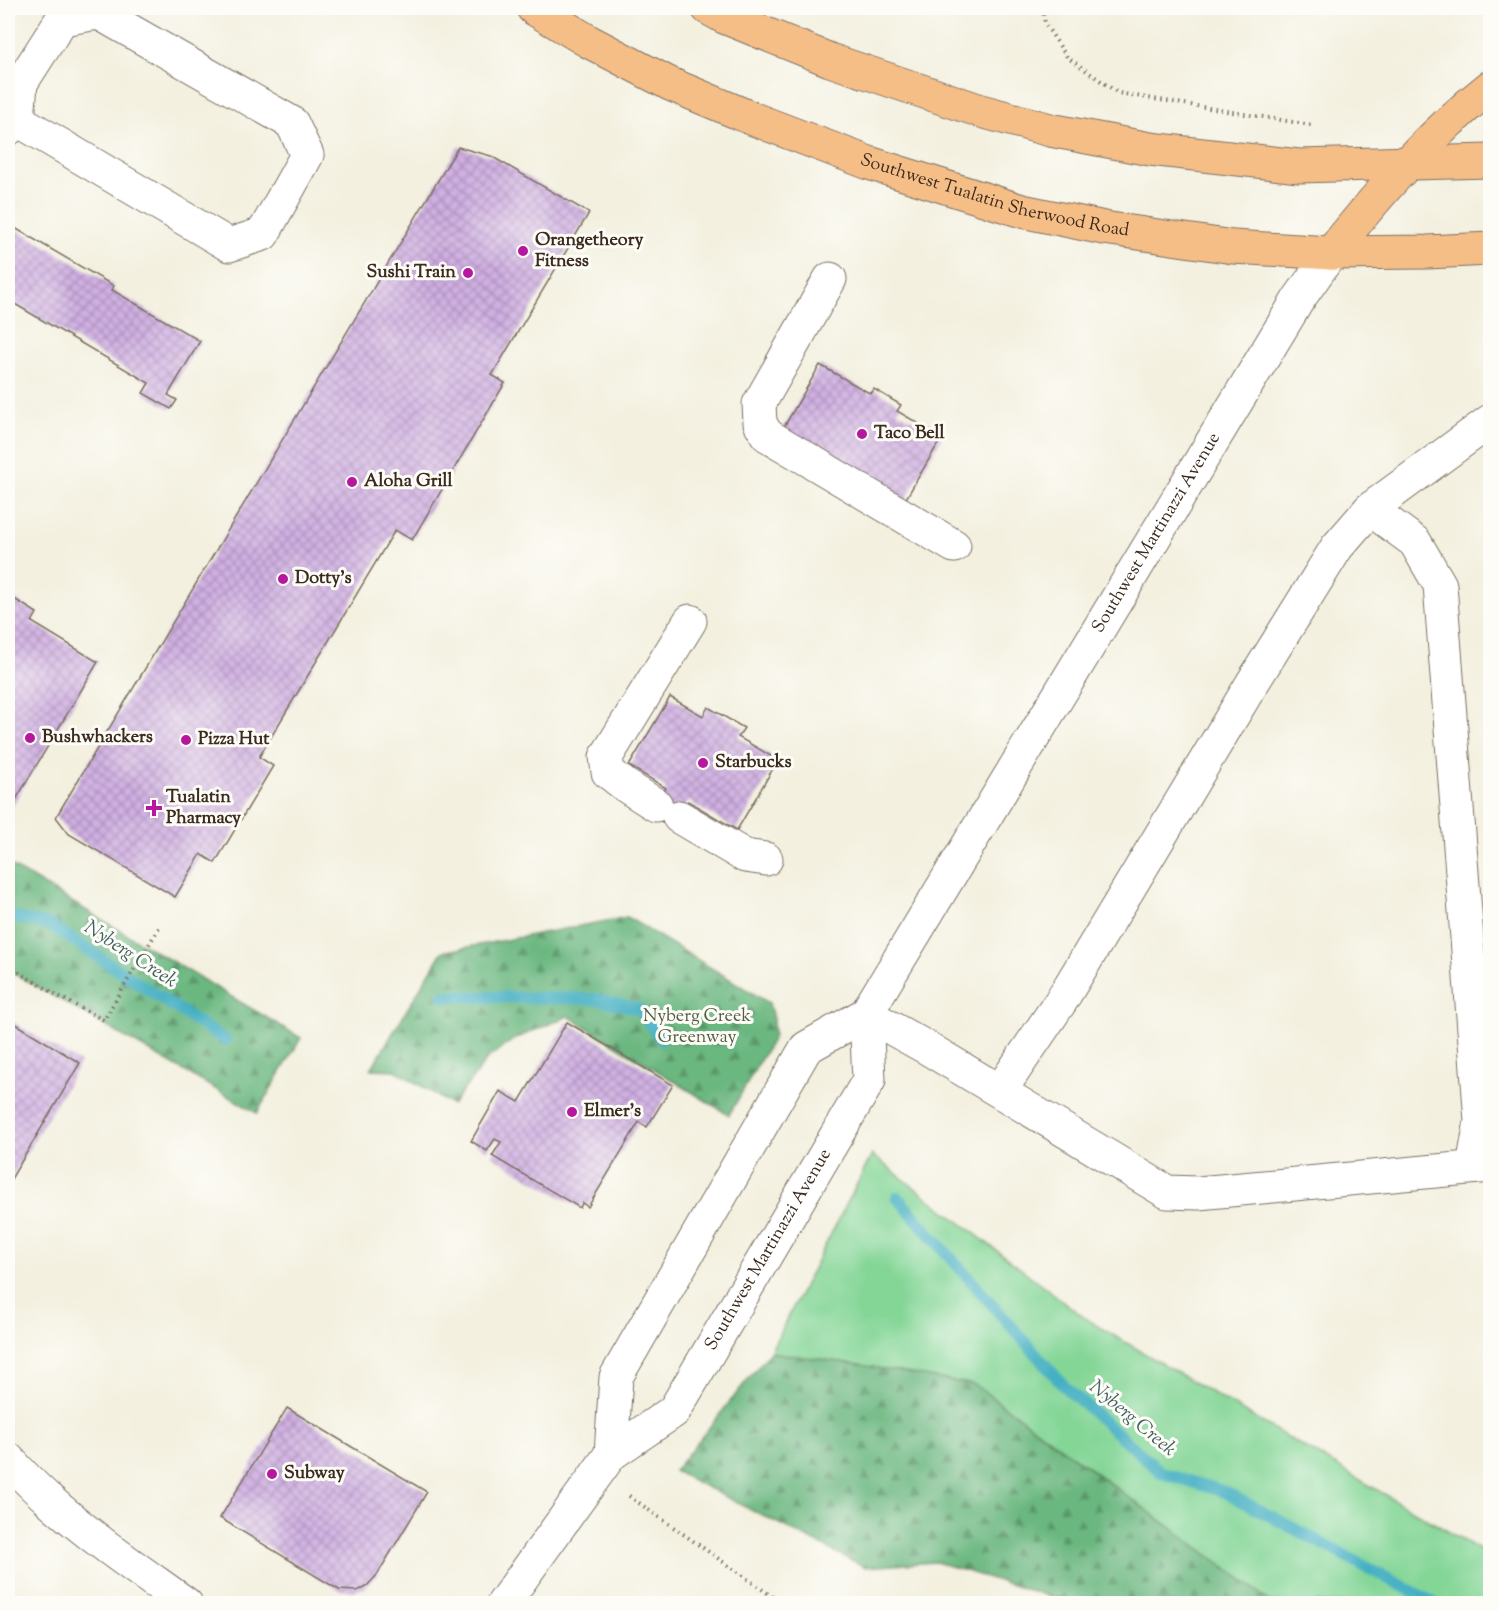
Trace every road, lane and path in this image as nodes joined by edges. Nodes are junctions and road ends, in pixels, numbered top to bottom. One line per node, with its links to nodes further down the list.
1 (534, 8): 10 (main road, Southwest Tualatin Sherwood Road)
2 (708, 8): 8 (main road)
3 (1043, 8): 6 (path)
4 (1491, 87): 8 (main road, Southwest Martinazzi Avenue)
5 (13, 125): 5 (street)
6 (1319, 126)
7 (1491, 161): 8 (main road)
8 (1406, 164): 10 (main road, Southwest Martinazzi Avenue)
9 (1491, 249): 10 (main road, Southwest Tualatin Sherwood Road)
10 (1331, 253): 20 (street, Southwest Martinazzi Avenue)
11 (830, 279): 14 (street)
12 (1491, 421): 13 (street)
13 (1370, 509): 17 (street); 21 (street)
14 (954, 546)
15 (690, 621): 16 (street)
16 (766, 859)
17 (1478, 906): 22 (street)
18 (160, 926): 19 (path)
19 (8, 966)
20 (866, 1014): 21 (street); 24 (street, Southwest Martinazzi Avenue); 24 (street, Southwest Martinazzi Avenue)
21 (1000, 1091): 22 (street)
22 (1482, 1167)
23 (8, 1459): 25 (street)
24 (604, 1464): 26 (street, Southwest Martinazzi Avenue); 27 (path)
25 (186, 1604)
26 (503, 1604)
27 (783, 1604)

